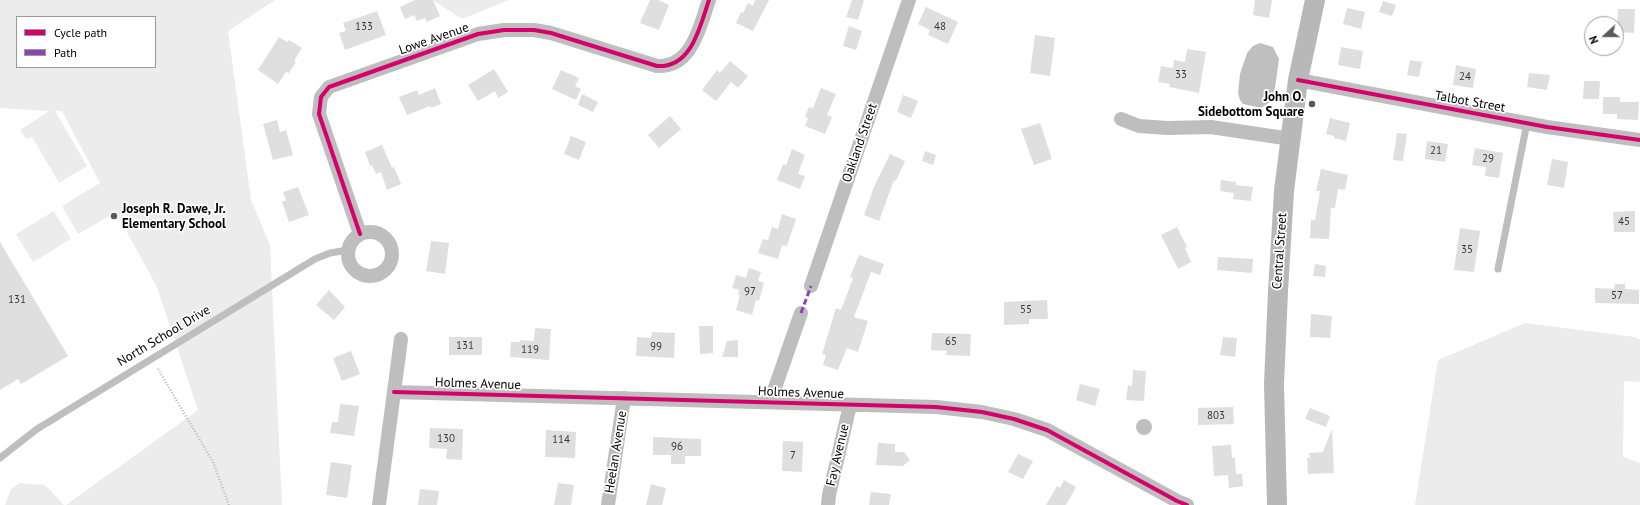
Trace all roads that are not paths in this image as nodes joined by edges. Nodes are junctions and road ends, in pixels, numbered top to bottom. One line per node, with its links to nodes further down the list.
1 (709, 0): 9 (street, Lowe Avenue)
2 (909, 0): 12 (street, Oakland Street)
3 (1316, 0): 4 (main road, Central Street)
4 (1298, 80): 6 (street, Talbot Street); 7 (main road, Central Street)
5 (1121, 119): 7 (street)
6 (1527, 123): 8 (street, Talbot Street); 11 (lane)
7 (1291, 139): 24 (main road, Central Street)
8 (1640, 140)
9 (360, 234): 10 (street); 10 (street)
10 (348, 250): 19 (lane, North School Drive)
11 (1498, 269)
12 (811, 286)
13 (801, 313): 17 (street)
14 (401, 339): 15 (street)
15 (394, 392): 16 (street, Holmes Avenue); 20 (street)
16 (624, 398): 17 (street, Holmes Avenue); 21 (street, Heelan Avenue)
17 (770, 402): 18 (street, Holmes Avenue)
18 (850, 405): 22 (street, Fay Avenue); 23 (street, Holmes Avenue)
19 (0, 458)
20 (379, 505)
21 (608, 505)
22 (828, 505)
23 (1187, 505)
24 (1276, 505)

